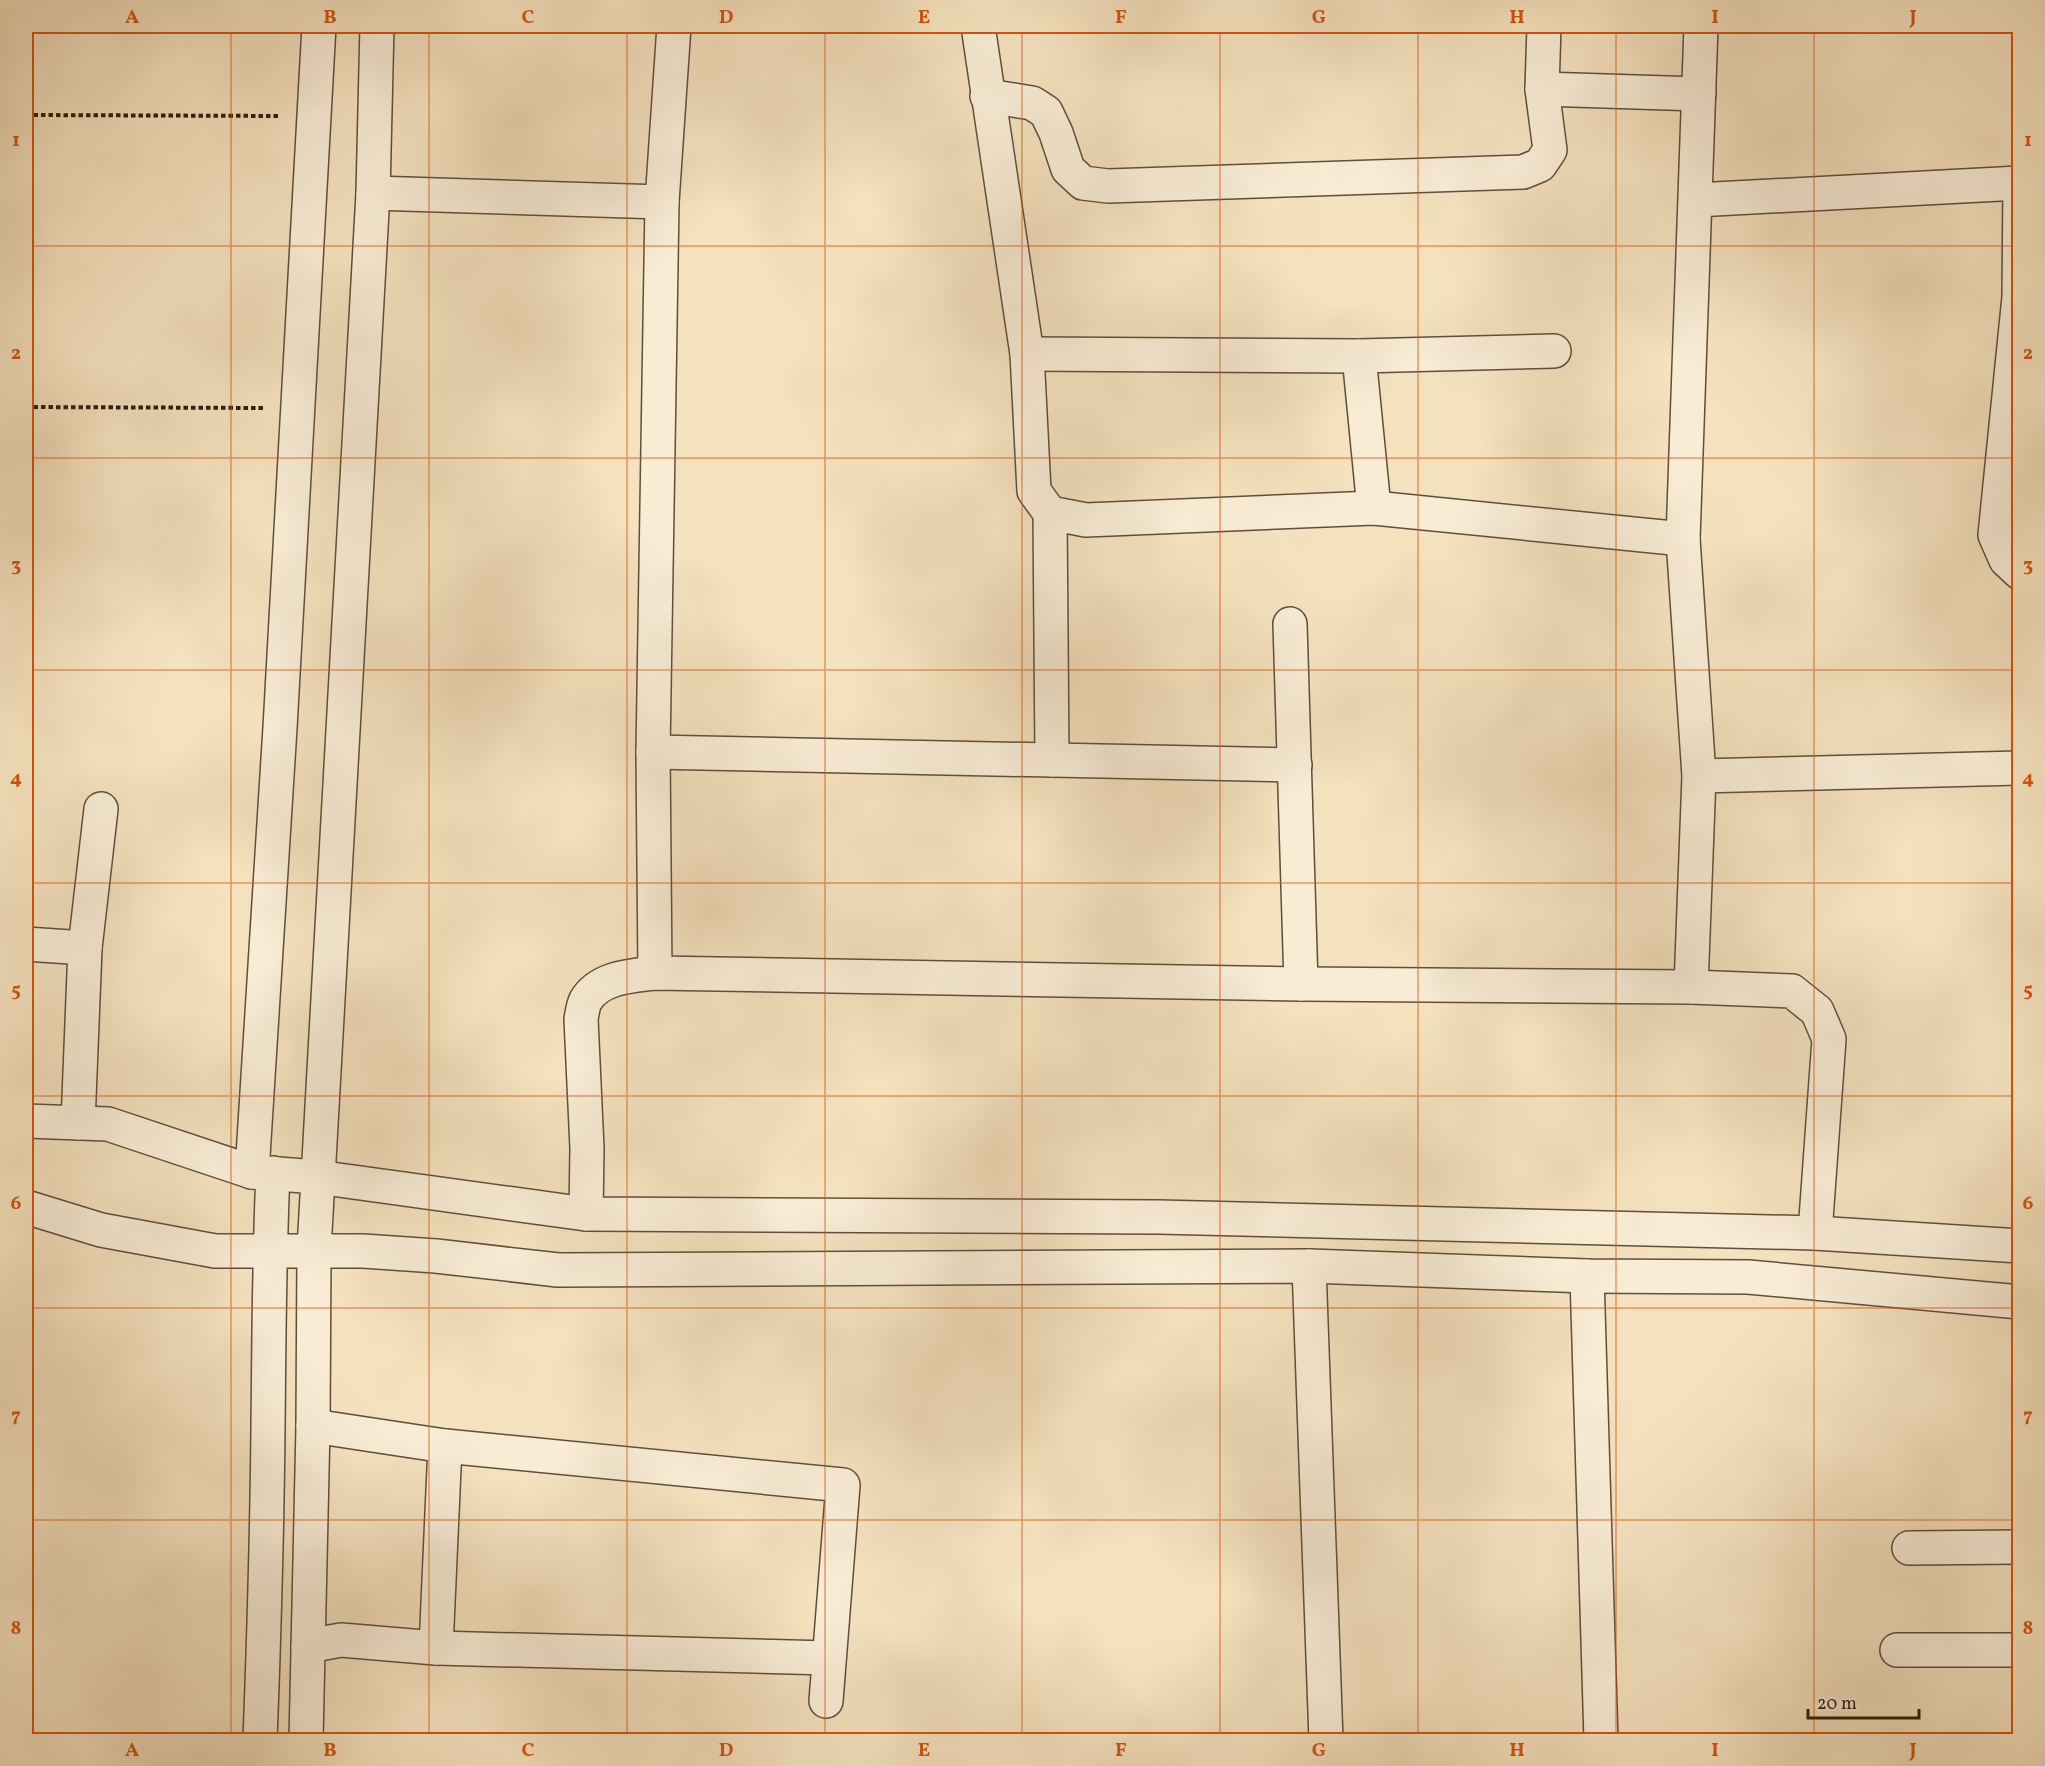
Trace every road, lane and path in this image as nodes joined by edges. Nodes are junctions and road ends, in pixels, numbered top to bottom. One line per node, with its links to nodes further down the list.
1 (26, 26): 11 (path)
2 (319, 26): 12 (street)
3 (377, 26): 14 (street)
4 (674, 26): 16 (street)
5 (978, 26): 10 (street)
6 (1544, 26): 8 (street)
7 (1701, 26): 9 (street)
8 (1542, 89): 9 (street); 10 (street)
9 (1699, 94): 15 (street)
10 (987, 96): 18 (street)
11 (26, 115): 12 (path)
12 (314, 117): 21 (street)
13 (2019, 183): 15 (street); 25 (street)
14 (374, 193): 16 (street); 41 (street)
15 (1696, 200): 24 (street)
16 (662, 202): 27 (street)
17 (1554, 351): 19 (street)
18 (1027, 354): 19 (street); 23 (street)
19 (1359, 356): 22 (street)
20 (26, 407): 21 (path)
21 (298, 408): 40 (street)
22 (1374, 508): 23 (street); 24 (street)
23 (1050, 513): 28 (street)
24 (1683, 539): 31 (street)
25 (2019, 573)
26 (1290, 624): 29 (street)
27 (653, 752): 28 (street); 35 (street)
28 (1052, 760): 29 (street)
29 (1295, 765): 36 (street)
30 (2019, 768): 31 (street)
31 (1699, 776): 37 (street)
32 (101, 809): 34 (street)
33 (26, 944): 34 (street)
34 (85, 948): 39 (street)
35 (655, 973): 36 (street); 43 (street)
36 (1301, 984): 37 (street)
37 (1691, 987): 44 (street)
38 (26, 1121): 39 (street)
39 (78, 1123): 40 (street)
40 (262, 1172): 41 (street); 47 (street)
41 (317, 1177): 43 (street); 46 (street)
42 (26, 1207): 47 (street)
43 (586, 1214): 44 (street)
44 (1815, 1233): 45 (street)
45 (2019, 1246)
46 (314, 1250): 47 (street); 48 (street); 51 (street)
47 (269, 1251): 61 (street)
48 (1309, 1266): 49 (street); 63 (street)
49 (1587, 1276): 50 (street); 64 (street)
50 (2019, 1302)
51 (313, 1426): 52 (street); 55 (street)
52 (445, 1446): 56 (street); 59 (street)
53 (2019, 1547): 54 (street)
54 (1909, 1548)
55 (308, 1646): 56 (street); 62 (street)
56 (436, 1648): 59 (street)
57 (1897, 1650): 58 (street)
58 (2019, 1650)
59 (829, 1658): 60 (street)
60 (826, 1701)
61 (260, 1740)
62 (306, 1740)
63 (1326, 1740)
64 (1601, 1740)

